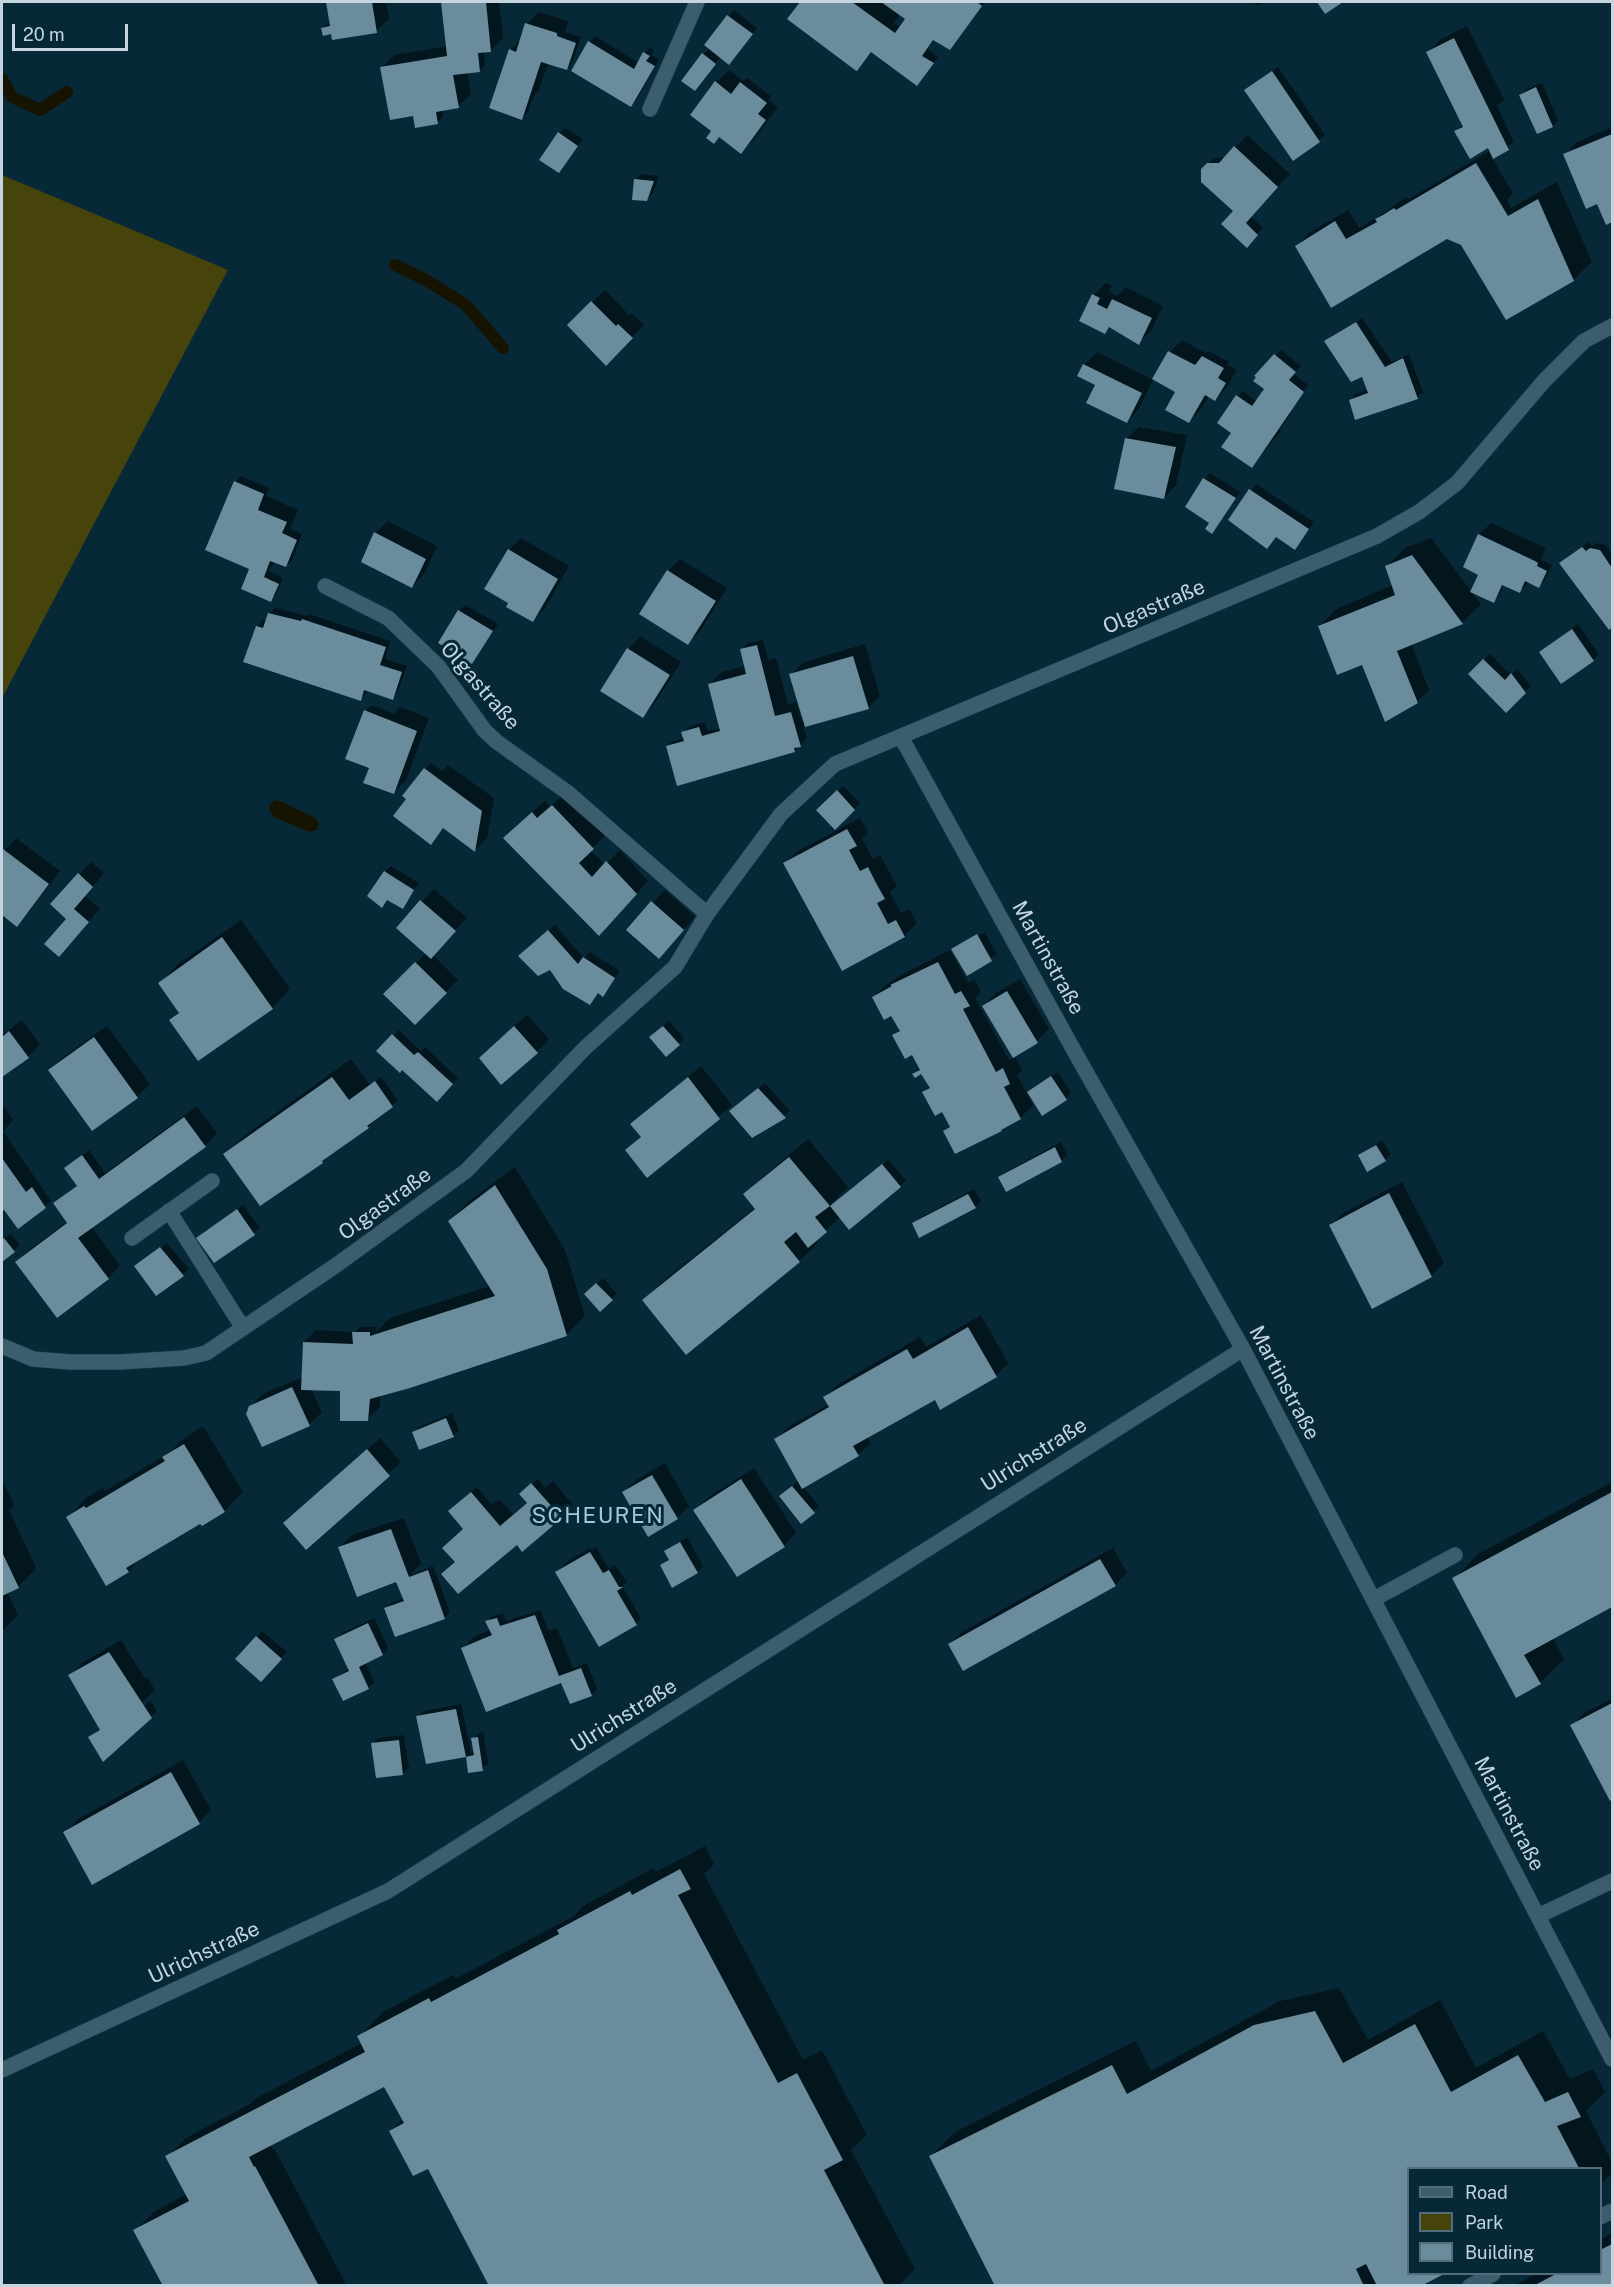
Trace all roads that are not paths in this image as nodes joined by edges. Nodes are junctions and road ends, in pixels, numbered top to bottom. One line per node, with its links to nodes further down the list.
1 (697, 2): 2 (street)
2 (650, 110)
3 (1612, 326): 5 (street, Olgastraße)
4 (325, 586): 6 (street, Olgastraße)
5 (901, 737): 6 (street, Olgastraße); 12 (street, Martinstraße)
6 (707, 914): 10 (street, Olgastraße)
7 (212, 1181): 8 (street)
8 (169, 1211): 9 (street); 10 (street)
9 (132, 1238)
10 (243, 1328): 11 (street, Olgastraße)
11 (2, 1346)
12 (1243, 1349): 14 (street, Martinstraße); 18 (street, Ulrichstraße)
13 (1455, 1555): 14 (street)
14 (1374, 1599): 16 (street, Martinstraße)
15 (1612, 1881): 16 (street)
16 (1538, 1916): 17 (street, Martinstraße)
17 (1612, 2059)
18 (2, 2070)
19 (1491, 2275): 20 (street)
20 (1470, 2286)

